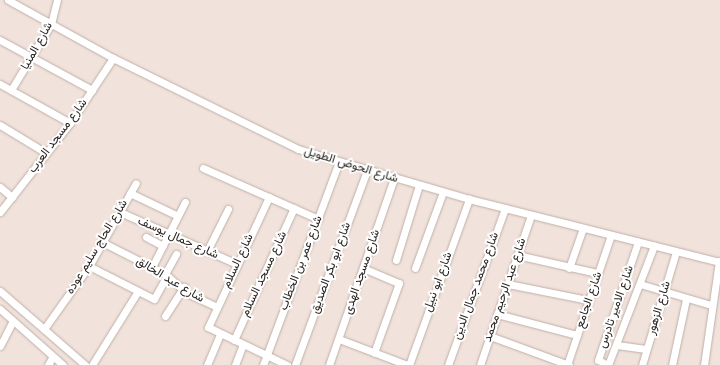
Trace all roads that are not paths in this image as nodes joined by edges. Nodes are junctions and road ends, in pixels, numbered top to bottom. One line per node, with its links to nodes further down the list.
1 (8, 0): 3 (street, شارع الحوض الطويل)
2 (57, 0): 3 (street, شارع المنيا)
3 (51, 24): 5 (street, شارع المنيا); 6 (street, شارع الحوض الطويل)
4 (0, 40): 5 (street)
5 (31, 57): 8 (street, شارع المنيا); 9 (street)
6 (113, 58): 9 (street, شارع مسجد العرب); 13 (street, شارع الحوض الطويل)
7 (0, 84): 8 (street)
8 (11, 90): 10 (street)
9 (92, 90): 10 (street, شارع مسجد العرب)
10 (70, 123): 12 (street, شارع مسجد العرب)
11 (0, 126): 12 (street)
12 (46, 154): 22 (street, شارع مسجد العرب)
13 (339, 162): 15 (street, شارع الحوض الطويل); 33 (street, شارع عمر بن الخطاب)
14 (203, 168): 23 (street)
15 (367, 170): 16 (street, شارع الحوض الطويل); 93 (street, شارع ابو بكر الصديق)
16 (394, 178): 18 (street, شارع الحوض الطويل); 51 (street, شارع مسجد الهدى)
17 (136, 184): 21 (street, شارع الحاج سليم عوده)
18 (419, 185): 20 (street, شارع الحوض الطويل); 46 (street)
19 (0, 187): 22 (street)
20 (443, 192): 24 (street, شارع الحوض الطويل); 52 (street)
21 (130, 193): 30 (street, شارع الحاج سليم عوده); 32 (street)
22 (12, 196): 29 (street, شارع مسجد العرب)
23 (269, 197): 27 (street); 48 (street, شارع السلام)
24 (469, 199): 28 (street, شارع الحوض الطويل); 95 (street, شارع ابو نبيل)
25 (185, 202): 32 (street)
26 (228, 208): 42 (street)
27 (294, 208): 33 (street); 75 (street, شارع مسجد السلام)
28 (505, 208): 31 (street, شارع الحوض الطويل); 84 (street, شارع محمد جمال الدين)
29 (0, 212)
30 (120, 212): 35 (street, شارع جمال يوسف); 38 (street, شارع الحاج سليم عوده)
31 (531, 215): 34 (street, شارع الحوض الطويل); 45 (street, شارع عبد الرحيم محمد)
32 (178, 216): 35 (street)
33 (318, 219): 81 (street, شارع عمر بن الخطاب)
34 (583, 228): 36 (street, شارع الحوض الطويل); 53 (street)
35 (169, 234): 40 (street); 42 (street, شارع جمال يوسف)
36 (611, 235): 39 (street, شارع الحوض الطويل); 54 (street, شارع الجامع)
37 (146, 237): 40 (street)
38 (102, 242): 49 (street, شارع الحاج سليم عوده); 50 (street, شارع عبد الخالق)
39 (638, 242): 41 (street, شارع الحوض الطويل); 98 (street, شارع الامير تادرس)
40 (163, 246): 50 (street)
41 (654, 246): 43 (street, شارع الحوض الطويل); 57 (street)
42 (207, 250): 48 (street, شارع جمال يوسف)
43 (676, 252): 47 (street, شارع الحوض الطويل); 61 (street, شارع الزهور)
44 (176, 254): 55 (street)
45 (517, 255): 53 (street); 56 (street, شارع عبد الرحيم محمد)
46 (396, 260)
47 (719, 262): 64 (street)
48 (237, 264): 65 (street, شارع السلام)
49 (89, 266): 60 (street); 70 (street, شارع الحاج سليم عوده)
50 (152, 267): 55 (street, شارع عبد الخالق)
51 (363, 268): 74 (street, شارع مسجد الهدى); 80 (street)
52 (415, 268)
53 (569, 268): 54 (street)
54 (597, 273): 63 (street, شارع الجامع)
55 (166, 275): 58 (street, شارع عبد الخالق); 60 (street)
56 (508, 284): 63 (street); 67 (street, شارع عبد الرحيم محمد)
57 (640, 284): 61 (street); 77 (street)
58 (184, 287): 65 (street, شارع عبد الخالق); 68 (street)
59 (0, 291): 70 (street)
60 (138, 291): 88 (street)
61 (664, 293): 62 (street); 79 (street, شارع الزهور)
62 (686, 299): 64 (street); 100 (street)
63 (588, 300): 72 (street, شارع الجامع)
64 (711, 305): 101 (street)
65 (217, 307): 71 (street, شارع السلام)
66 (0, 309): 69 (street)
67 (497, 314): 72 (street); 73 (street, شارع عبد الرحيم محمد)
68 (165, 316)
69 (13, 321): 78 (street); 82 (street)
70 (44, 329): 87 (street)
71 (220, 334): 75 (street); 89 (street)
72 (576, 335): 97 (street, شارع الجامع)
73 (490, 336): 83 (street); 96 (street, شارع عبد الرحيم محمد)
74 (339, 339): 80 (street); 94 (street, شارع مسجد الهدى)
75 (234, 340): 76 (street)
76 (243, 344): 81 (street); 90 (street)
77 (617, 345): 79 (street); 98 (street)
78 (0, 346)
79 (646, 349): 99 (street, شارع الزهور)
80 (374, 353): 95 (street)
81 (266, 355): 91 (street, شارع عمر بن الخطاب); 92 (street)
82 (53, 356): 85 (street); 86 (street)
83 (551, 362): 97 (street)
84 (451, 364)
85 (48, 365)
86 (63, 365)
87 (85, 365)
88 (92, 365)
89 (207, 365)
90 (235, 365)
91 (263, 365)
92 (288, 365)
93 (295, 365)
94 (329, 365)
95 (408, 365)
96 (480, 365)
97 (568, 365)
98 (608, 365)
99 (642, 365)
100 (672, 365)
101 (704, 365)

